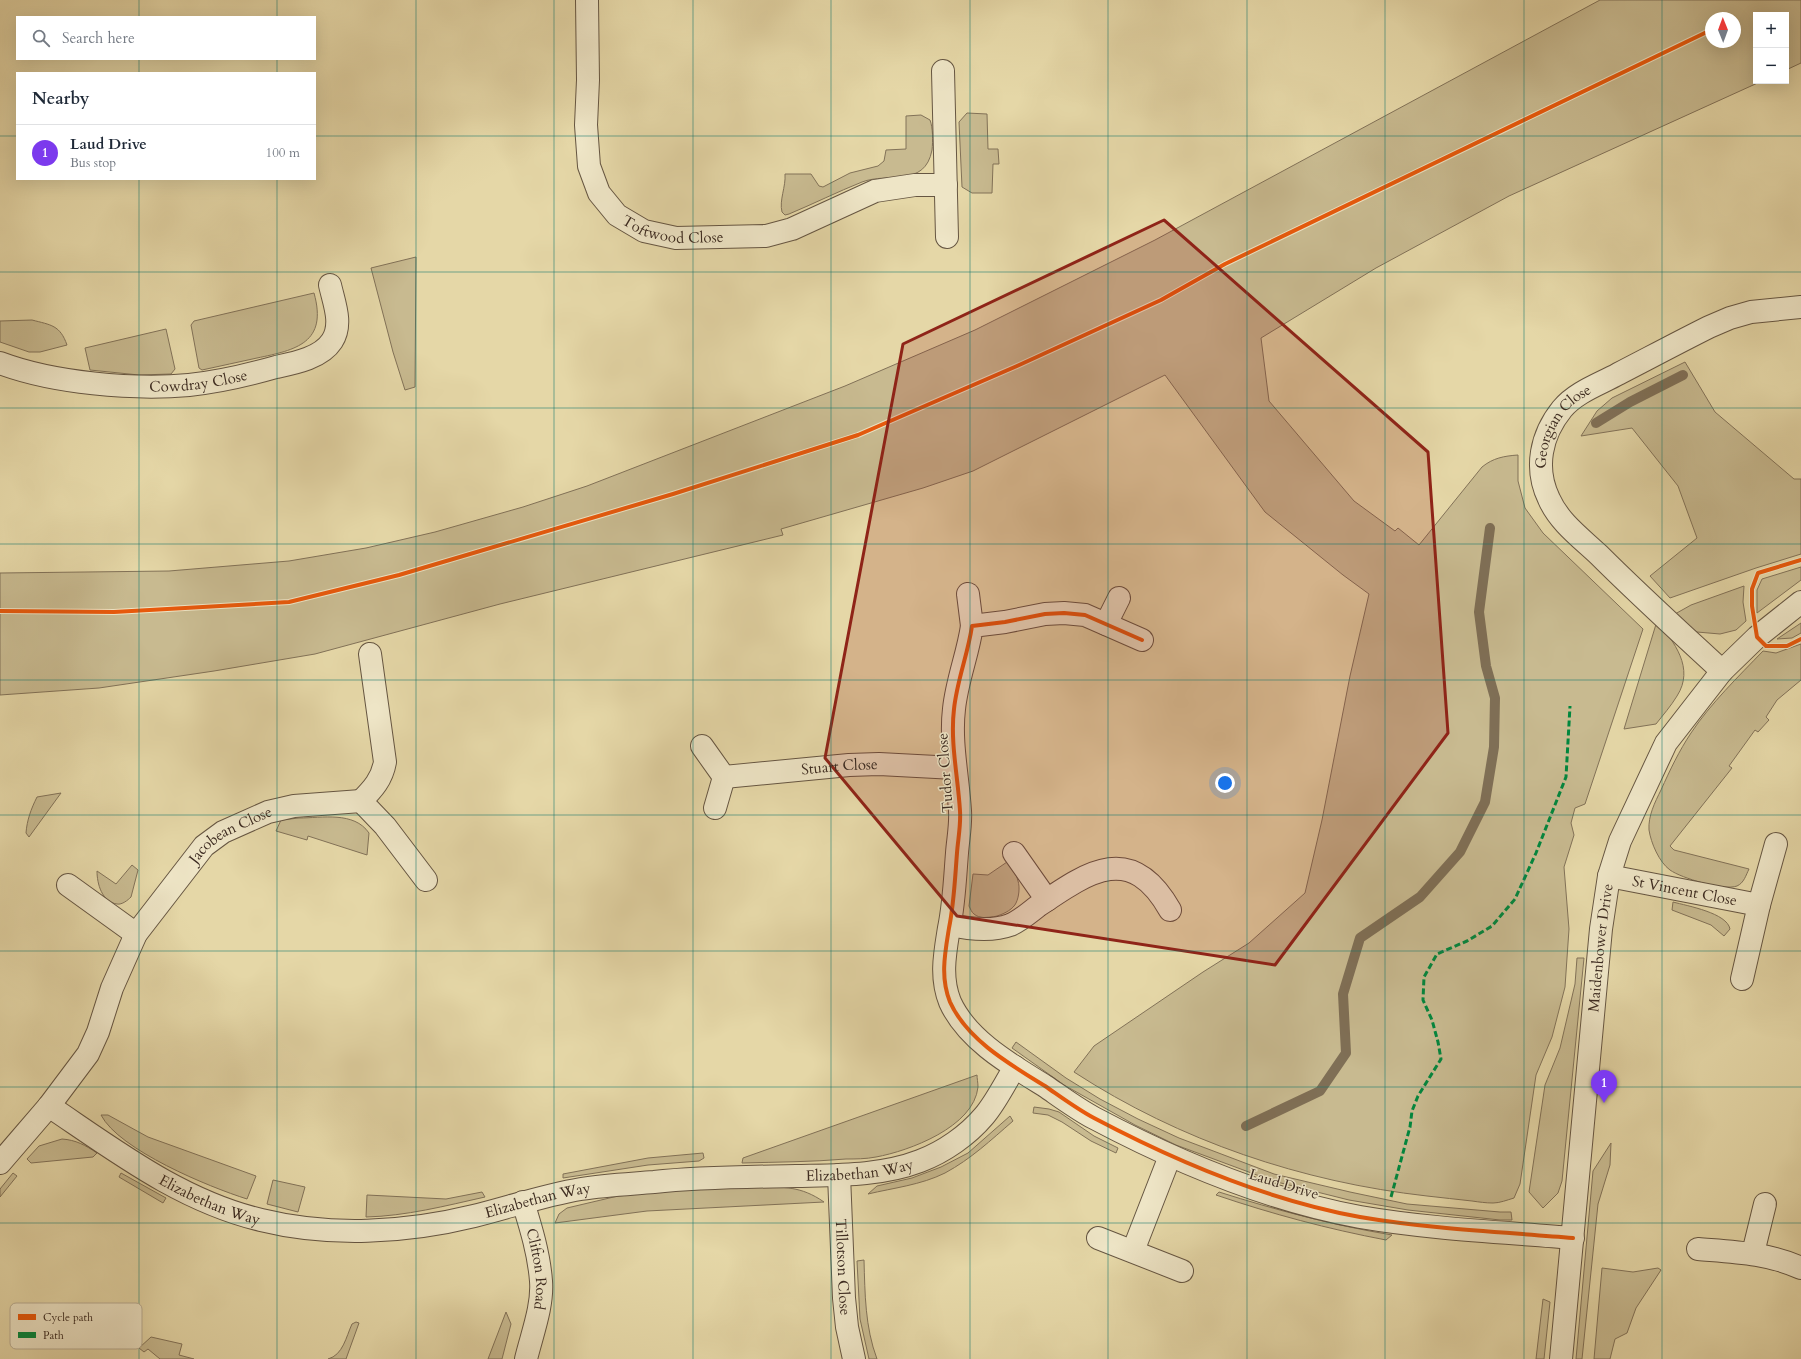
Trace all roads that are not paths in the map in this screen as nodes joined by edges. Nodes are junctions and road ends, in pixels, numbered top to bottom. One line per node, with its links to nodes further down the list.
1 (586, 0): 3 (street, Toftwood Close)
2 (943, 71): 3 (street)
3 (946, 185): 4 (street)
4 (947, 237)
5 (330, 285): 7 (street, Cowdray Close)
6 (1801, 307): 15 (street, Georgian Close)
7 (0, 363)
8 (968, 594): 12 (street, Tudor Close)
9 (1119, 598): 11 (street)
10 (1801, 602): 15 (street, Maidenbower Drive)
11 (1106, 624): 12 (street); 13 (street)
12 (972, 626): 17 (street, Tudor Close)
13 (1142, 640)
14 (370, 654): 19 (street)
15 (1722, 671): 23 (street, Maidenbower Drive)
16 (702, 746): 18 (street)
17 (955, 768): 18 (street, Stuart Close); 29 (street, Tudor Close)
18 (724, 777): 20 (street)
19 (361, 801): 24 (street); 30 (street, Jacobean Close)
20 (715, 808)
21 (1776, 844): 27 (street)
22 (1014, 853): 26 (street)
23 (1609, 876): 27 (street, St Vincent Close); 40 (street, Maidenbower Drive)
24 (426, 880)
25 (68, 885): 30 (street)
26 (1047, 900): 28 (street); 29 (street)
27 (1759, 905): 31 (street)
28 (1170, 910)
29 (950, 925): 32 (street, Tudor Close)
30 (136, 934): 33 (street, Jacobean Close)
31 (1742, 979)
32 (1015, 1067): 34 (street, Laud Drive); 36 (street, Elizabethan Way)
33 (49, 1106): 35 (street, Jacobean Close); 37 (street, Elizabethan Way)
34 (1170, 1156): 40 (street, Laud Drive); 42 (street)
35 (0, 1163)
36 (840, 1175): 37 (street, Elizabethan Way); 47 (street, Tillotson Close)
37 (524, 1202): 46 (street, Clifton Road)
38 (1765, 1204): 43 (street)
39 (1098, 1238): 42 (street)
40 (1573, 1238): 48 (street, Maidenbower Drive)
41 (1698, 1249): 43 (street)
42 (1132, 1251): 45 (street)
43 (1753, 1253): 44 (street)
44 (1801, 1268)
45 (1182, 1271)
46 (526, 1359)
47 (854, 1359)
48 (1561, 1359)

